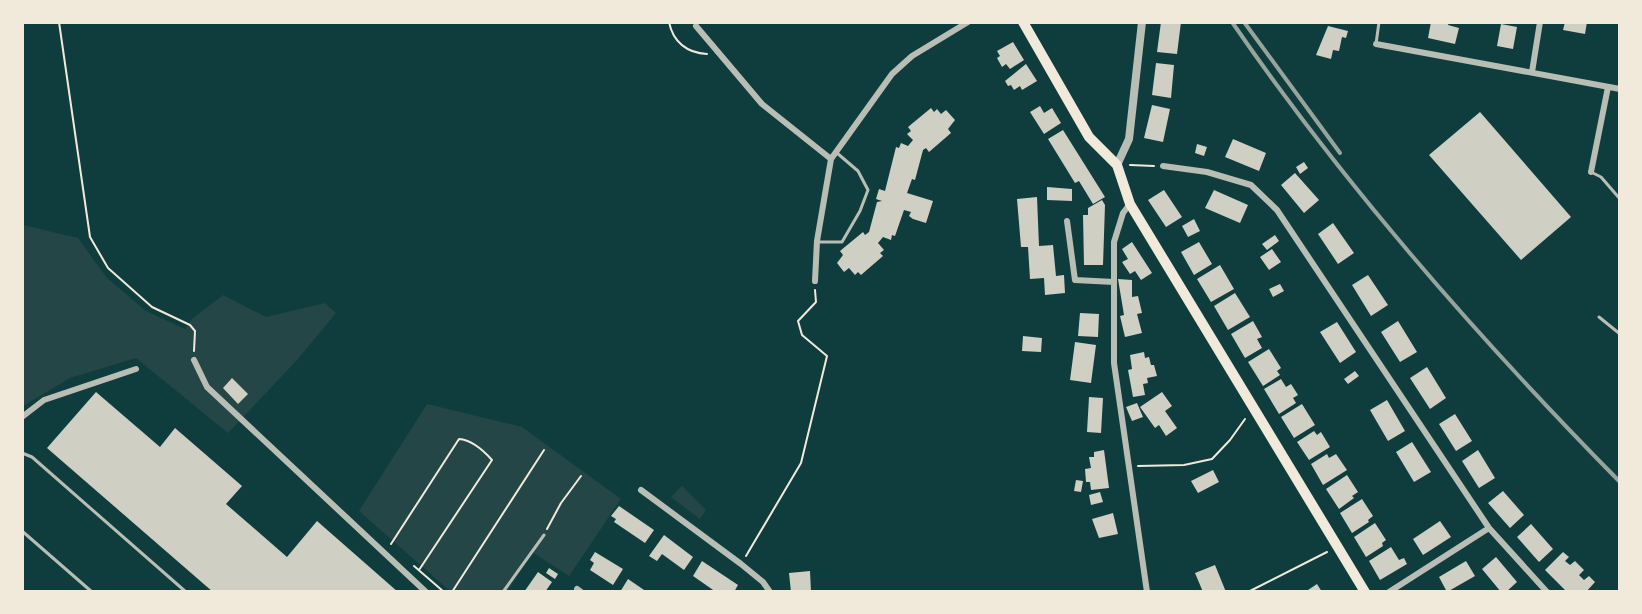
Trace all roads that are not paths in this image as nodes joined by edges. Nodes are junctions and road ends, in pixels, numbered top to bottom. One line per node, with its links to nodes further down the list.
1 (968, 22): 11 (street)
2 (1023, 22): 13 (main road)
3 (1143, 22): 13 (street)
4 (1379, 22): 7 (lane)
5 (1540, 22): 8 (street)
6 (696, 24): 12 (street)
7 (1376, 44): 8 (street)
8 (1532, 72): 9 (street)
9 (1608, 87): 10 (street); 15 (street)
10 (1620, 89)
11 (837, 153): 12 (street); 19 (lane)
12 (831, 159): 19 (street)
13 (1117, 165): 17 (main road)
14 (1163, 166): 29 (street)
15 (1591, 172): 16 (lane)
16 (1620, 199)
17 (1130, 204): 21 (street); 38 (main road)
18 (1067, 221): 21 (street)
19 (817, 241): 20 (street)
20 (815, 281)
21 (1114, 282): 37 (street)
22 (1599, 317): 23 (lane)
23 (1620, 334)
24 (194, 360): 34 (street)
25 (136, 369): 26 (street)
26 (22, 417)
27 (22, 453): 33 (lane)
28 (642, 490): 36 (street)
29 (1489, 528): 39 (street); 40 (street)
30 (22, 531): 32 (lane)
31 (544, 535): 35 (lane)
32 (92, 591)
33 (186, 591)
34 (426, 591)
35 (503, 591)
36 (770, 591)
37 (1147, 591)
38 (1365, 591)
39 (1389, 591)
40 (1547, 591)

